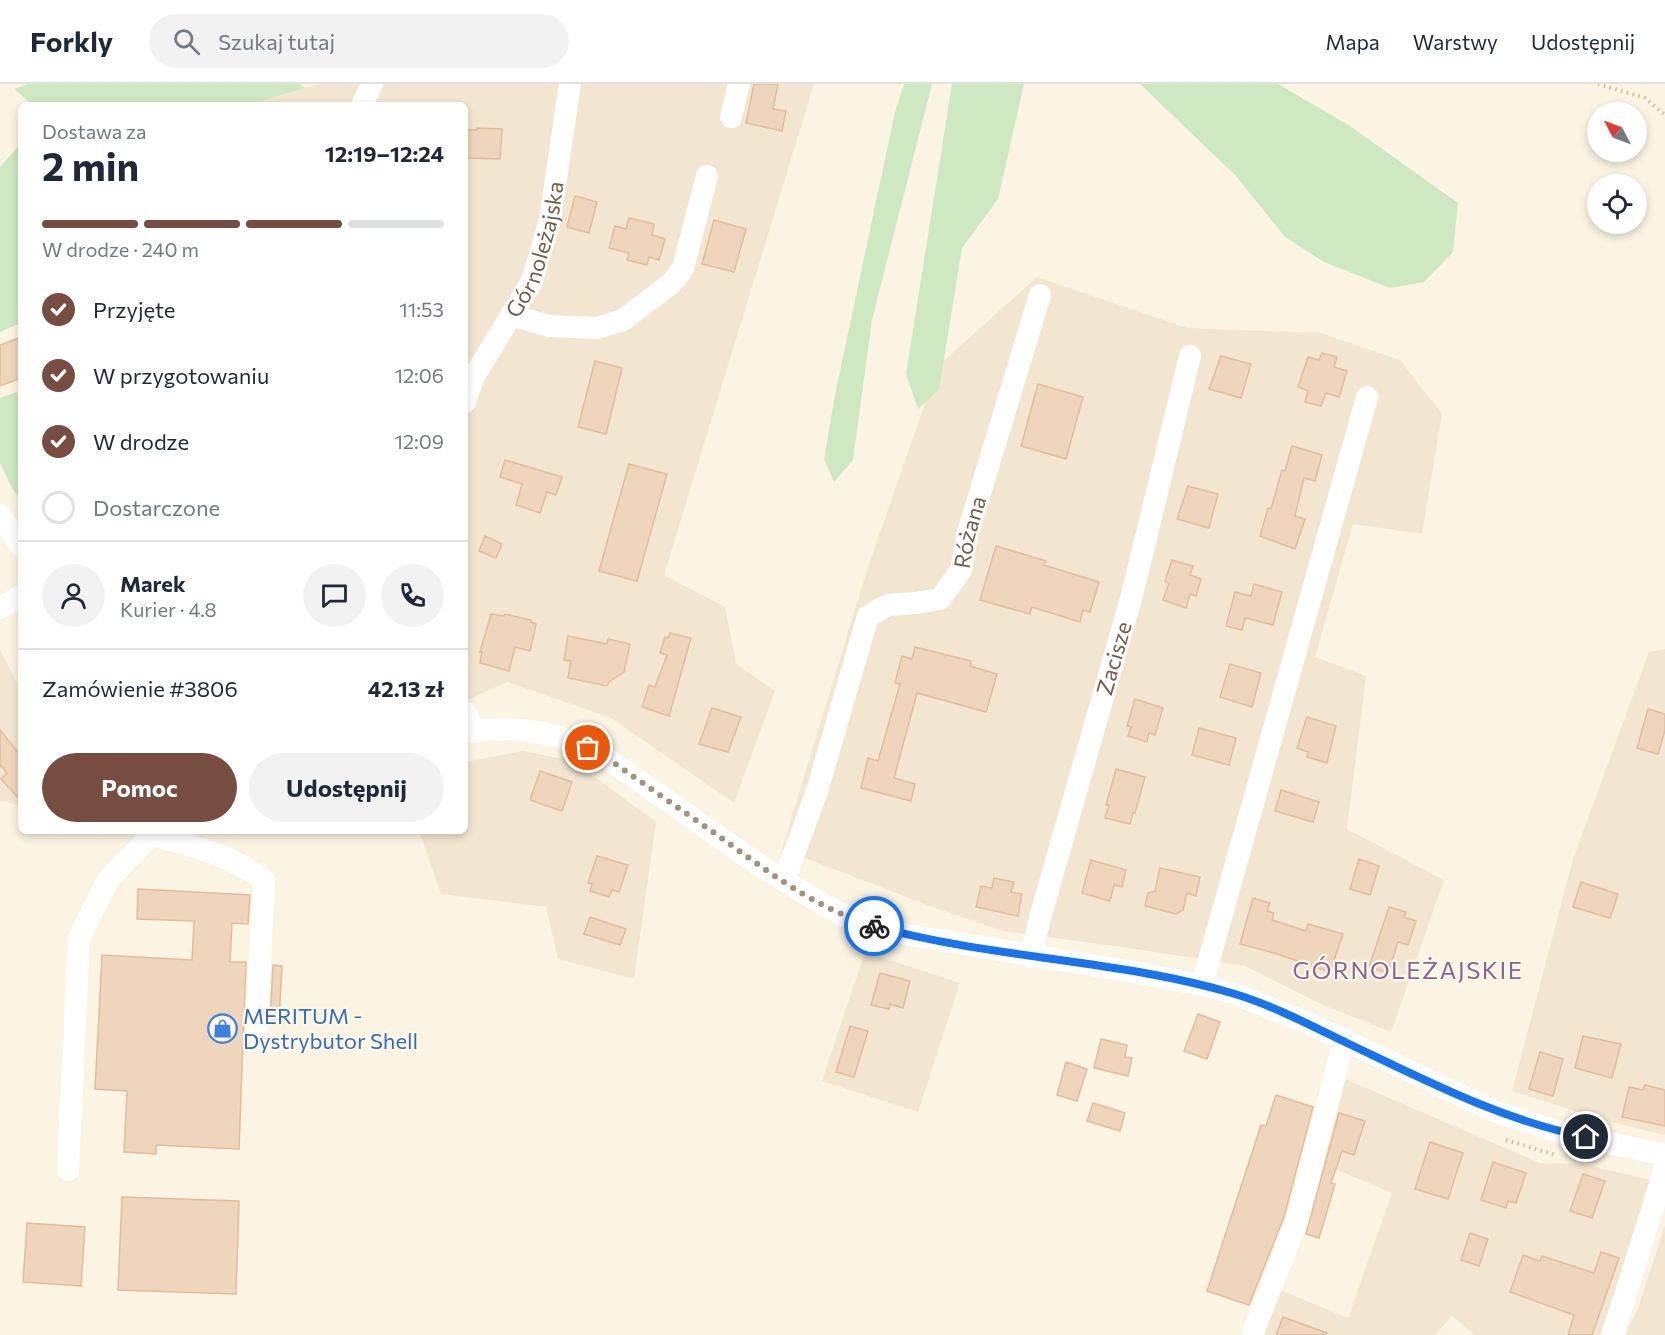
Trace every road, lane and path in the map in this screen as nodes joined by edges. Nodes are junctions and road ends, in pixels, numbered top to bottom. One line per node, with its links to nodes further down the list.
1 (372, 84): 5 (street)
2 (570, 84): 10 (street, Górnoleżajska)
3 (739, 84): 7 (street)
4 (1598, 84): 6 (path)
5 (364, 102)
6 (1665, 115)
7 (731, 117)
8 (707, 177): 10 (street)
9 (1040, 295): 21 (street, Różana)
10 (511, 315): 12 (street, Górnoleżajska)
11 (1190, 356): 22 (street, Zacisze)
12 (468, 393)
13 (1367, 397): 23 (street)
14 (0, 514): 15 (street)
15 (18, 541)
16 (18, 598): 17 (street)
17 (0, 608)
18 (468, 725): 21 (street)
19 (153, 834): 28 (street)
20 (157, 834): 24 (street)
21 (784, 881): 22 (street)
22 (1031, 957): 23 (street)
23 (1202, 985): 25 (street)
24 (256, 1040)
25 (1344, 1041): 26 (street); 29 (street)
26 (1665, 1155)
27 (1665, 1168): 30 (street)
28 (68, 1170)
29 (1252, 1335)
30 (1613, 1335)

